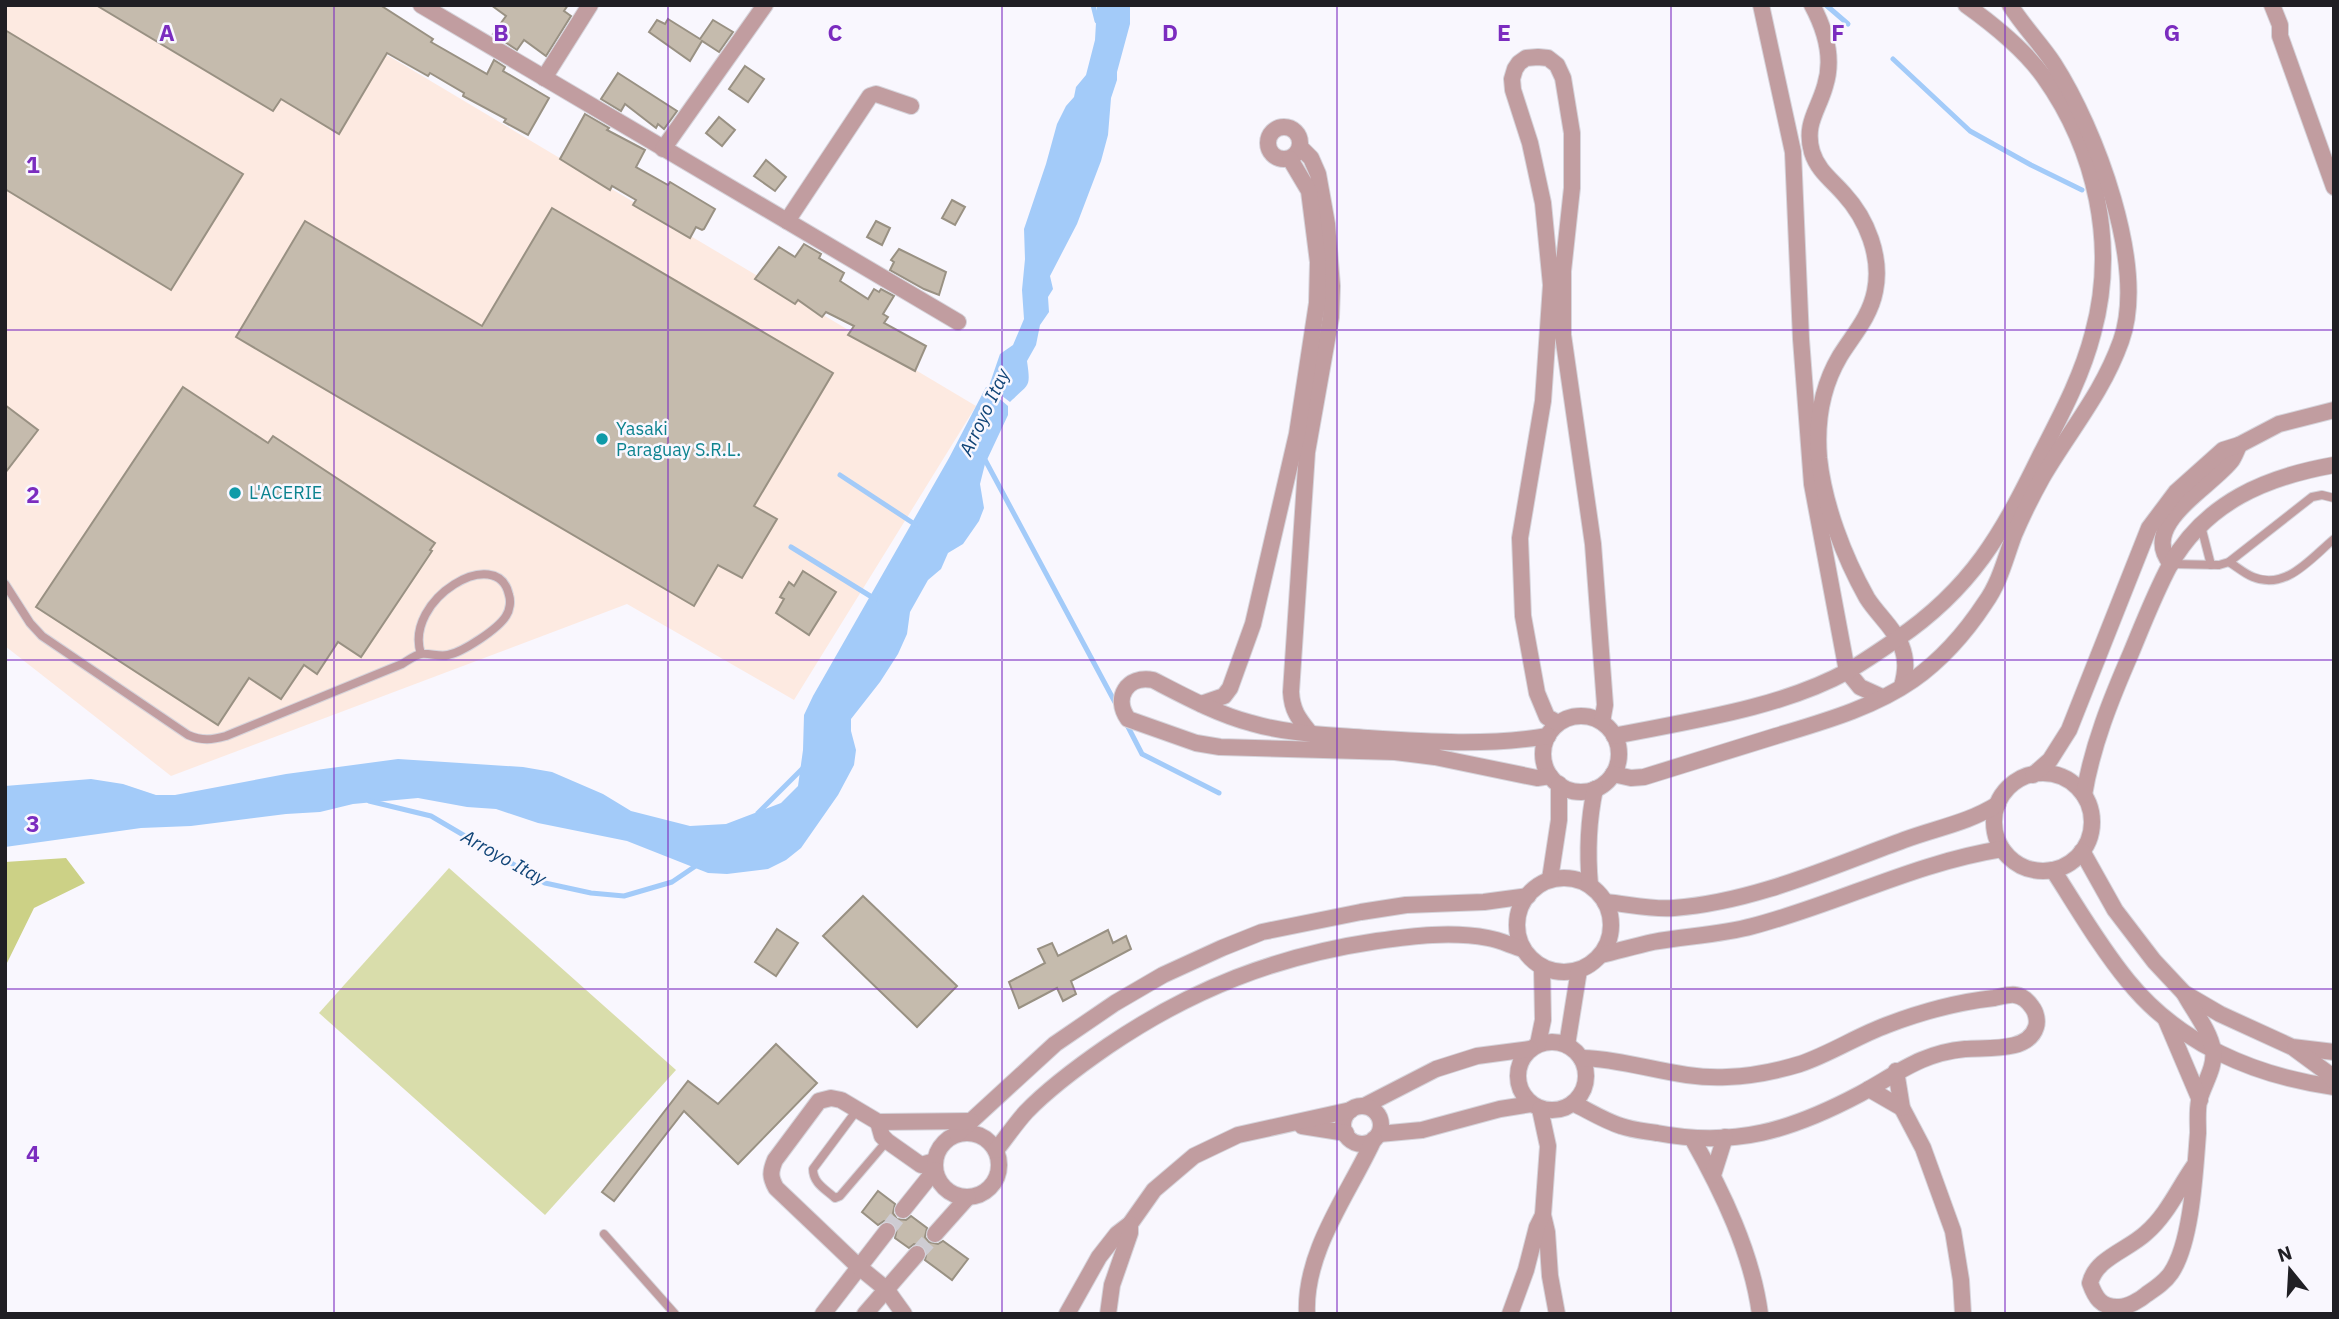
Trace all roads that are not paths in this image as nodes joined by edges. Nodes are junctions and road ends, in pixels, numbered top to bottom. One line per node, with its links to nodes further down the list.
1 (590, 5): 11 (street)
2 (765, 5): 13 (street)
3 (1761, 5): 29 (street)
4 (1812, 5): 27 (street)
5 (1966, 5): 27 (street)
6 (2010, 5): 30 (street)
7 (2261, 5): 10 (street)
8 (2272, 5): 10 (street)
9 (423, 6): 11 (street)
10 (2280, 36): 14 (street)
11 (544, 78): 13 (street)
12 (911, 106): 15 (street)
13 (663, 149): 15 (street)
14 (2334, 187)
15 (787, 221): 16 (street)
16 (958, 322)
17 (2334, 410): 18 (street)
18 (2239, 445): 24 (street); 38 (street)
19 (2334, 465): 21 (street)
20 (2334, 498): 23 (lane)
21 (2201, 526): 24 (street); 25 (lane)
22 (2334, 539): 23 (lane)
23 (2229, 562): 25 (lane)
24 (2171, 564): 25 (lane); 41 (street)
25 (2211, 565)
26 (5, 584): 28 (lane)
27 (1898, 638): 29 (street); 30 (street)
28 (421, 654): 28 (lane)
29 (1847, 671): 31 (street); 36 (street)
30 (1902, 686): 31 (street)
31 (1882, 697): 37 (street)
32 (1201, 704): 35 (street); 35 (street); 39 (street)
33 (1602, 722): 34 (street); 34 (street); 36 (street)
34 (1553, 730): 35 (street); 39 (street)
35 (1310, 733)
36 (1614, 736): 37 (street)
37 (1613, 774): 40 (street)
38 (2033, 775): 41 (street); 42 (street)
39 (1554, 780): 40 (street); 46 (street)
40 (1595, 789): 47 (street)
41 (2084, 795): 44 (street)
42 (1997, 804): 43 (street); 49 (street)
43 (2002, 849): 45 (street); 51 (street)
44 (2082, 851): 45 (street); 54 (street)
45 (2053, 870): 55 (street)
46 (1550, 879): 47 (street); 48 (street)
47 (1590, 885): 49 (street)
48 (1528, 896): 50 (street); 72 (street)
49 (1605, 902): 51 (street)
50 (1523, 949): 52 (street); 82 (street)
51 (1601, 955): 53 (street)
52 (1542, 967): 53 (street); 57 (street)
53 (1578, 970): 56 (street)
54 (2184, 993): 58 (street); 59 (street)
55 (2166, 1020): 59 (street); 66 (street)
56 (1567, 1045): 57 (street); 61 (street)
57 (1534, 1047): 67 (street); 69 (street)
58 (2292, 1047): 60 (street); 63 (street)
59 (2214, 1052): 64 (street); 66 (street)
60 (2334, 1052)
61 (1581, 1058): 62 (street); 68 (street)
62 (1896, 1071): 65 (street); 70 (street)
63 (2334, 1081)
64 (2334, 1087)
65 (1869, 1089): 70 (street); 78 (street)
66 (2200, 1100): 84 (street)
67 (1536, 1106): 68 (street); 77 (street); 81 (street)
68 (1569, 1106): 79 (street); 81 (street)
69 (1358, 1108): 74 (street); 76 (street); 77 (street)
70 (1902, 1108): 107 (street)
71 (856, 1110): 73 (street); 80 (lane); 95 (street)
72 (971, 1121): 73 (street); 75 (street)
73 (878, 1122): 80 (street)
74 (1292, 1124): 76 (street); 90 (street)
75 (957, 1134): 82 (street); 83 (street)
76 (1350, 1137): 77 (street); 85 (street)
77 (1376, 1137): 85 (street)
78 (1725, 1137): 79 (street); 86 (street)
79 (1692, 1138): 86 (street)
80 (887, 1141): 83 (street)
81 (1548, 1146): 89 (street)
82 (996, 1150): 87 (street)
83 (935, 1166): 87 (street); 88 (street)
84 (2194, 1166): 84 (street)
85 (1357, 1175): 103 (street)
86 (1713, 1175): 106 (street)
87 (968, 1197): 93 (street)
88 (903, 1210)
89 (1543, 1214): 104 (street); 105 (street)
90 (1130, 1224): 101 (street); 102 (street)
91 (887, 1231): 95 (street)
92 (604, 1234): 97 (lane)
93 (935, 1234)
94 (917, 1254): 96 (street)
95 (859, 1267): 96 (street); 98 (street)
96 (886, 1289): 99 (street); 100 (street)
97 (674, 1314)
98 (824, 1314)
99 (865, 1314)
100 (904, 1314)
101 (1067, 1314)
102 (1108, 1314)
103 (1307, 1314)
104 (1510, 1314)
105 (1557, 1314)
106 (1759, 1314)
107 (1963, 1314)

